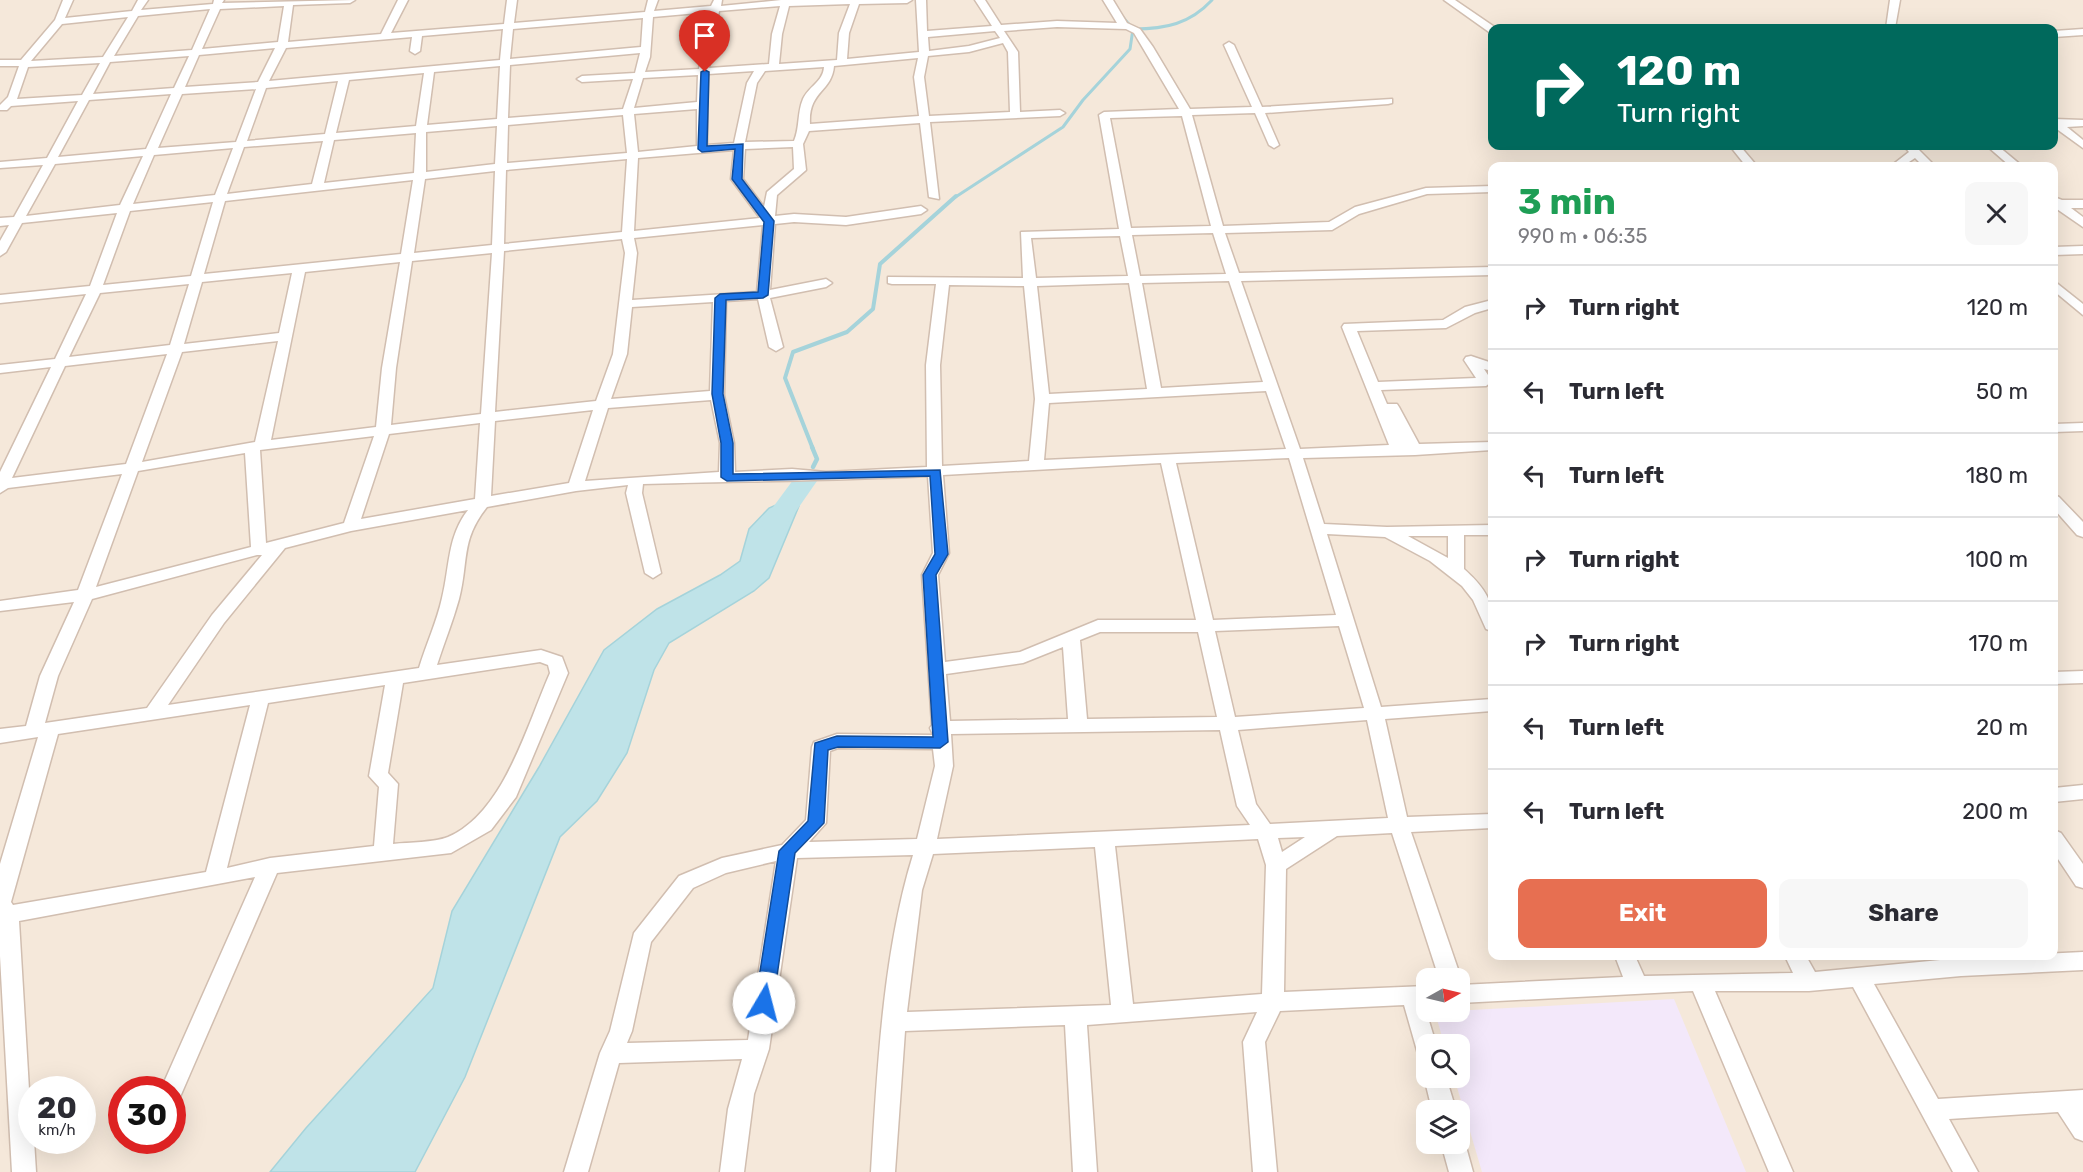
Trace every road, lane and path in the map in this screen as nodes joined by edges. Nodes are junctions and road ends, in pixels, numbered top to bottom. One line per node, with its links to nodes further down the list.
1 (68, 0): 20 (street)
2 (143, 0): 18 (street)
3 (350, 0): 15 (street)
4 (403, 0): 30 (street)
5 (512, 0): 22 (street)
6 (653, 0): 19 (street)
7 (907, 0): 14 (street)
8 (921, 0): 28 (street)
9 (980, 0): 25 (street)
10 (1108, 0): 23 (street)
11 (1449, 0): 24 (street)
12 (1895, 0): 21 (street)
13 (786, 1): 14 (street); 17 (street); 45 (street)
14 (855, 1): 41 (street)
15 (288, 2): 16 (street); 32 (street)
16 (217, 3): 18 (street); 34 (street)
17 (716, 4): 19 (street); 47 (street)
18 (133, 14): 20 (street); 38 (street)
19 (649, 14): 22 (street); 35 (street)
20 (59, 21): 39 (street)
21 (1892, 24)
22 (509, 25): 26 (street); 42 (street)
23 (1123, 25): 25 (street); 59 (street)
24 (1488, 27)
25 (997, 28): 28 (street); 31 (street)
26 (418, 32): 30 (street); 36 (street)
27 (2083, 32): 29 (street)
28 (923, 34): 37 (street)
29 (2058, 34)
30 (385, 35): 32 (street)
31 (1005, 40): 37 (street); 61 (street)
32 (283, 43): 34 (street); 51 (street)
33 (1229, 45): 57 (street)
34 (196, 50): 38 (street); 52 (street)
35 (645, 50): 42 (street); 48 (street)
36 (415, 51)
37 (924, 54): 41 (street); 62 (street)
38 (107, 59): 39 (street); 53 (street)
39 (25, 62): 40 (street); 56 (street)
40 (0, 63)
41 (842, 63): 43 (street)
42 (505, 64): 46 (street); 63 (street)
43 (829, 64): 45 (street); 68 (street)
44 (761, 69): 45 (street); 47 (street); 74 (street)
45 (774, 69)
46 (429, 70): 49 (street); 67 (street)
47 (705, 72): 48 (street); 55 (street)
48 (639, 76): 50 (street); 58 (street)
49 (344, 78): 51 (street); 69 (street)
50 (582, 79)
51 (262, 85): 52 (street); 70 (street)
52 (178, 91): 53 (street); 80 (street)
53 (88, 97): 56 (street); 82 (street)
54 (1388, 101): 57 (street)
55 (702, 105): 58 (street); 75 (street)
56 (4, 107)
57 (1258, 109): 59 (street); 72 (street)
58 (628, 110): 63 (street); 81 (street)
59 (1186, 112): 103 (street); 104 (street)
60 (1060, 113): 61 (street)
61 (1015, 114): 62 (street)
62 (925, 119): 68 (street); 92 (street)
63 (502, 122): 67 (street); 88 (street)
64 (2058, 123): 65 (street)
65 (2083, 123)
66 (2058, 125): 73 (street)
67 (420, 128): 69 (street); 89 (street)
68 (806, 128): 71 (street)
69 (327, 136): 70 (street); 90 (street)
70 (240, 144): 80 (street); 93 (street)
71 (798, 144): 74 (street); 100 (street)
72 (1274, 145)
73 (2083, 145)
74 (739, 146): 75 (street); 100 (street)
75 (702, 149): 81 (street)
76 (1738, 150): 83 (street)
77 (1911, 150): 84 (street)
78 (1913, 150): 85 (street)
79 (1997, 150): 86 (street)
80 (151, 152): 82 (street); 97 (street)
81 (633, 155): 88 (street); 105 (street)
82 (51, 160): 87 (street); 99 (street)
83 (1749, 162)
84 (1900, 162)
85 (1925, 162)
86 (2011, 162)
87 (0, 165)
88 (501, 167): 89 (street); 106 (street)
89 (420, 175): 90 (street); 110 (street)
90 (317, 187): 93 (street)
91 (1488, 191): 104 (street)
92 (935, 197)
93 (220, 198): 97 (street); 114 (street)
94 (2058, 203): 95 (street)
95 (2083, 204)
96 (2058, 205): 102 (street)
97 (125, 208): 99 (street); 120 (street)
98 (921, 210): 100 (street)
99 (17, 221): 101 (street); 109 (street)
100 (769, 221): 105 (street); 122 (street)
101 (0, 222)
102 (2083, 223)
103 (1124, 231): 104 (street); 115 (street); 118 (street)
104 (1218, 231): 113 (street)
105 (628, 236): 106 (street); 125 (street)
106 (498, 248): 110 (street); 142 (street)
107 (2083, 250): 108 (street)
108 (2058, 251)
109 (0, 252)
110 (408, 257): 111 (street); 145 (street)
111 (300, 267): 114 (street); 130 (street)
112 (1488, 271): 113 (street)
113 (1233, 277): 115 (street); 136 (street)
114 (195, 278): 120 (street); 132 (street)
115 (1137, 279): 118 (street); 138 (street)
116 (892, 280): 117 (street)
117 (943, 280): 118 (street); 154 (street)
118 (1028, 282): 140 (street)
119 (826, 283): 122 (street)
120 (95, 289): 123 (street); 133 (street)
121 (2058, 289): 128 (street)
122 (763, 295): 124 (street); 131 (street)
123 (0, 298)
124 (720, 298): 125 (street); 139 (street)
125 (624, 304): 141 (street)
126 (2058, 304): 128 (street)
127 (1488, 305): 129 (street)
128 (2078, 307)
129 (1349, 327): 137 (street); 148 (street)
130 (286, 336): 132 (street); 146 (street)
131 (776, 347)
132 (176, 348): 133 (street); 153 (street)
133 (58, 362): 135 (street); 157 (street)
134 (1488, 366): 137 (street)
135 (0, 369)
136 (1272, 386): 138 (street); 150 (street)
137 (1380, 386): 149 (street)
138 (1155, 393): 140 (street)
139 (717, 394): 141 (street); 155 (street)
140 (1042, 399): 152 (street)
141 (604, 404): 142 (street); 158 (street)
142 (488, 418): 145 (street); 159 (street)
143 (2083, 427): 144 (street)
144 (2058, 428)
145 (383, 430): 146 (street); 161 (street)
146 (257, 446): 153 (street); 168 (street)
147 (1488, 446): 149 (street)
148 (1399, 451): 149 (street); 150 (street)
149 (1415, 451)
150 (1295, 454): 151 (street); 162 (street)
151 (1167, 459): 152 (street); 175 (street)
152 (1036, 467): 154 (street)
153 (132, 468): 157 (street); 171 (street)
154 (936, 472): 155 (street); 177 (street)
155 (727, 477): 156 (street)
156 (636, 480): 158 (street); 170 (street)
157 (1, 485)
158 (576, 486): 159 (street)
159 (483, 501): 161 (street); 178 (street)
160 (2058, 504): 166 (street)
161 (351, 526): 167 (street)
162 (1318, 529): 165 (street); 174 (street)
163 (1488, 530): 164 (street)
164 (1456, 531): 165 (street); 169 (street)
165 (1387, 532): 169 (street)
166 (2083, 532)
167 (279, 545): 168 (street); 184 (street)
168 (259, 551): 171 (street)
169 (1456, 572): 173 (street)
170 (653, 573)
171 (85, 595): 172 (street); 188 (street)
172 (0, 606)
173 (1488, 606)
174 (1344, 621): 175 (street); 185 (street)
175 (1206, 626): 176 (street); 186 (street)
176 (1071, 637): 177 (street); 187 (street)
177 (937, 669): 189 (street)
178 (426, 672): 179 (street); 201 (street)
179 (395, 676): 182 (street); 201 (street)
180 (2083, 677): 181 (street)
181 (2058, 678)
182 (261, 696): 184 (street); 204 (street)
183 (1488, 705): 185 (street)
184 (154, 711): 188 (street)
185 (1375, 715): 186 (street); 194 (street)
186 (1226, 723): 187 (street); 196 (street)
187 (1078, 726): 189 (street)
188 (42, 730): 190 (street); 206 (street)
189 (940, 735): 199 (street); 200 (street)
190 (0, 736)
191 (2083, 792): 192 (street)
192 (2058, 795)
193 (1488, 821): 194 (street)
194 (1399, 825): 195 (street); 211 (street)
195 (1331, 830): 196 (street); 202 (street)
196 (1266, 833): 197 (street); 202 (street)
197 (1104, 840): 199 (street); 219 (street)
198 (2058, 844): 205 (street)
199 (926, 847): 200 (street); 221 (street)
200 (788, 851): 222 (street); 223 (street)
201 (383, 852): 203 (street)
202 (1276, 865): 218 (street)
203 (270, 866): 204 (street); 224 (street)
204 (214, 879): 206 (street)
205 (2083, 880)
206 (4, 916): 229 (street)
207 (1627, 960): 215 (street)
208 (1797, 960): 214 (street)
209 (1958, 961): 210 (street); 212 (street)
210 (2083, 961)
211 (1447, 968)
212 (1859, 977): 214 (street); 226 (street)
213 (1700, 982): 214 (street); 215 (street); 236 (street)
214 (1809, 982)
215 (1636, 985): 216 (street)
216 (1470, 993)
217 (1416, 996): 218 (street)
218 (1273, 1002): 219 (street); 234 (street)
219 (1123, 1014): 220 (street)
220 (1075, 1016): 221 (street); 233 (street)
221 (895, 1022): 232 (street)
222 (758, 1048): 223 (street); 231 (street)
223 (611, 1053): 230 (street)
224 (178, 1076)
225 (2074, 1101): 226 (street); 227 (street)
226 (1931, 1110): 237 (street)
227 (2083, 1130)
228 (1456, 1154): 235 (street)
229 (24, 1172)
230 (576, 1172)
231 (732, 1172)
232 (883, 1172)
233 (1085, 1172)
234 (1264, 1172)
235 (1461, 1172)
236 (1780, 1172)
237 (1966, 1172)

